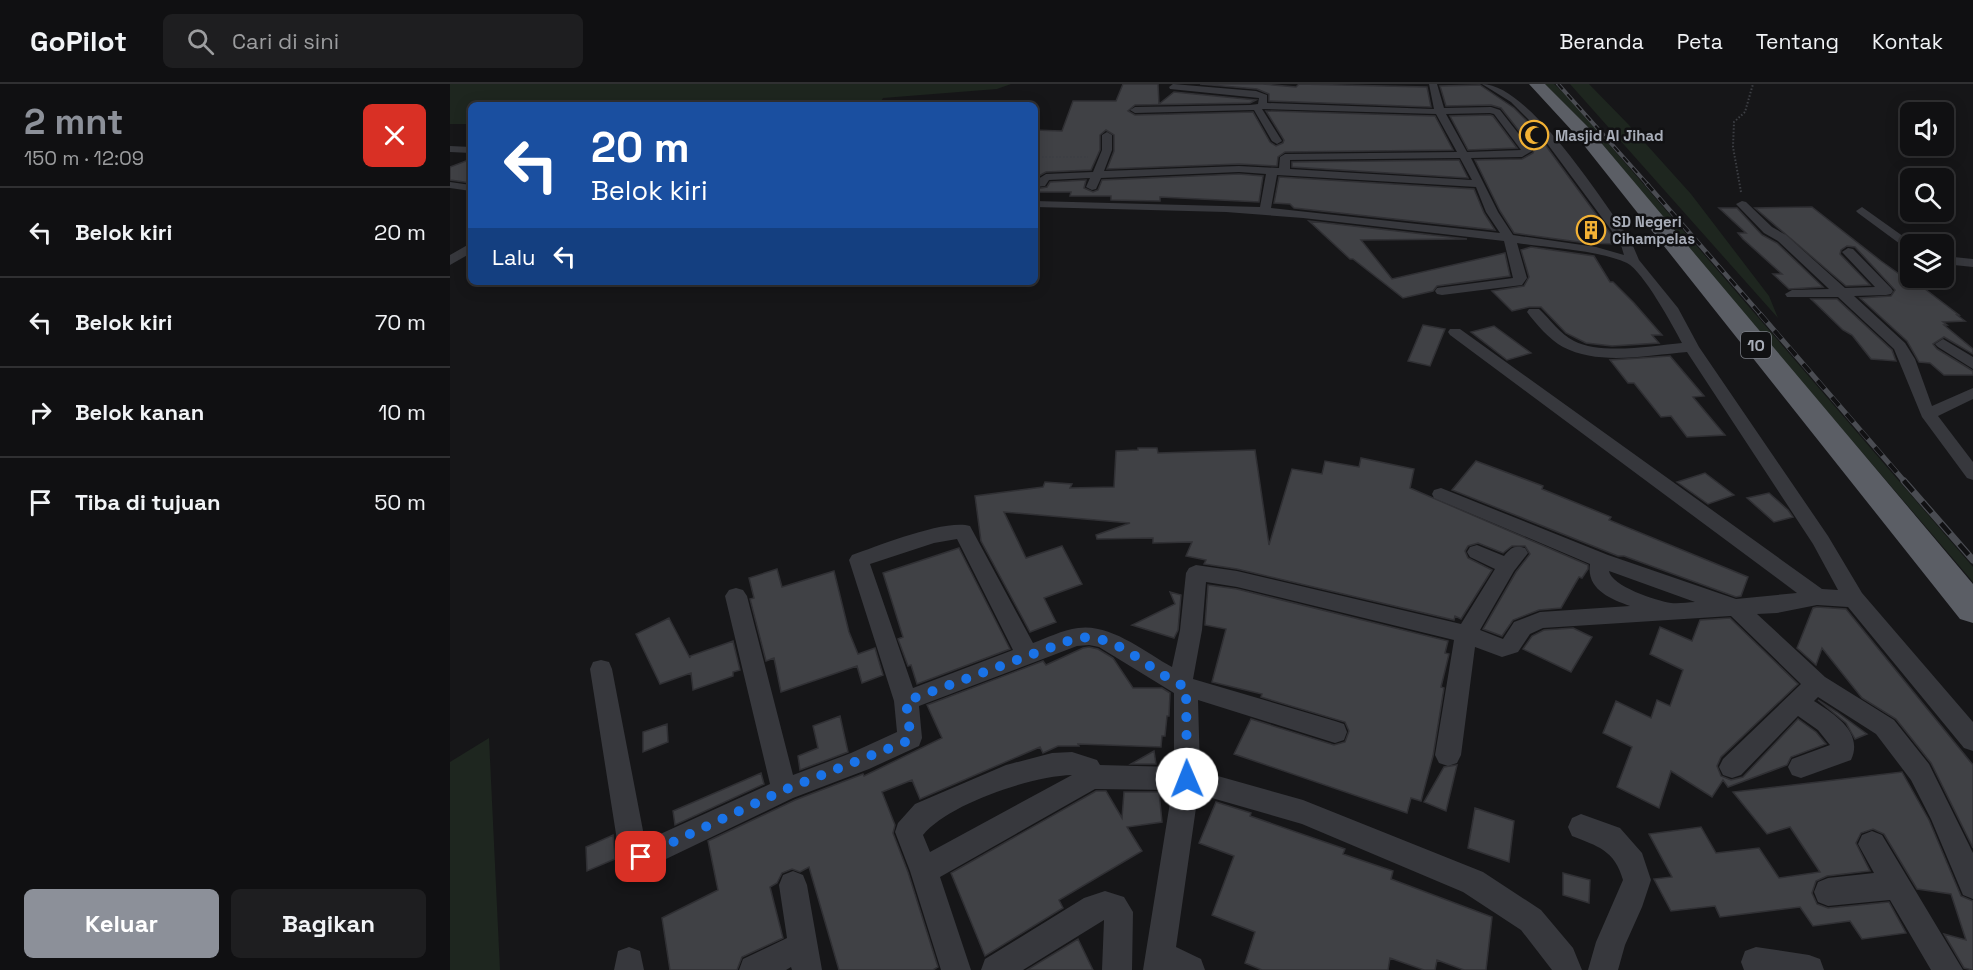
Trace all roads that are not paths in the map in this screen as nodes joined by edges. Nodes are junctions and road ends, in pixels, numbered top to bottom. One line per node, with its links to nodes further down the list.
1 (1433, 84): 8 (street)
2 (1486, 84): 31 (street)
3 (1536, 84): 52 (highway, 10)
4 (1173, 86): 5 (street); 6 (street)
5 (1260, 107): 6 (street); 8 (street); 10 (street)
6 (1176, 109): 7 (street)
7 (1135, 110)
8 (1440, 112): 13 (street); 13 (street)
9 (1107, 135): 16 (street)
10 (1277, 141)
11 (450, 149): 12 (street)
12 (468, 150)
13 (1464, 155): 15 (street); 18 (street)
14 (1272, 171): 15 (street); 16 (street); 24 (street)
15 (1284, 171): 18 (street)
16 (1096, 177): 17 (street); 22 (street)
17 (1038, 184)
18 (1480, 184): 26 (street)
19 (450, 185): 20 (street)
20 (468, 188)
21 (1038, 204): 22 (street)
22 (1088, 204): 24 (street)
23 (1742, 204): 35 (street)
24 (1265, 211): 26 (street)
25 (1862, 211): 27 (street)
26 (1509, 238): 31 (street); 34 (street)
27 (1900, 240)
28 (468, 249): 30 (street)
29 (1848, 252): 35 (street)
30 (450, 261)
31 (1633, 261): 40 (street)
32 (1954, 261): 33 (street)
33 (1973, 263)
34 (1442, 291)
35 (1842, 292): 36 (street); 43 (street)
36 (1792, 294)
37 (1534, 312): 40 (street)
38 (1455, 332): 49 (street)
39 (1943, 344): 41 (street)
40 (1692, 347): 50 (street)
41 (1973, 364)
42 (1973, 393): 43 (street)
43 (1929, 414): 44 (street)
44 (1973, 474)
45 (1441, 494): 47 (street)
46 (1477, 552): 54 (street)
47 (1600, 560): 51 (street); 53 (street)
48 (736, 596): 68 (street)
49 (1817, 597): 50 (street); 51 (street)
50 (1854, 599): 62 (street)
51 (1737, 608): 53 (street); 57 (street)
52 (1973, 609)
53 (1675, 613): 54 (street)
54 (1466, 634): 58 (street); 63 (street)
55 (1027, 654): 58 (street); 59 (street); 59 (street)
56 (601, 669): 68 (street)
57 (1817, 684): 60 (street); 74 (street)
58 (1183, 686): 61 (street); 67 (street)
59 (906, 701): 68 (street)
60 (1796, 702): 64 (street); 65 (street)
61 (1335, 732)
62 (1973, 740)
63 (1448, 755)
64 (1732, 767)
65 (1801, 767)
66 (1092, 777): 67 (street); 71 (street); 71 (street)
67 (1187, 779): 77 (street); 84 (street)
68 (784, 790)
69 (1581, 827): 85 (street)
70 (1872, 844): 73 (street)
71 (924, 871): 80 (street)
72 (793, 885): 76 (street)
73 (1896, 885): 75 (street); 87 (street)
74 (1973, 885)
75 (1828, 892)
76 (805, 958): 79 (street)
77 (1159, 962): 83 (street)
78 (1756, 962): 86 (street)
79 (754, 970)
80 (956, 970)
81 (996, 970): 82 (street)
82 (1117, 970)
83 (1190, 970)
84 (1567, 970)
85 (1603, 970)
86 (1809, 970)
87 (1948, 970)

